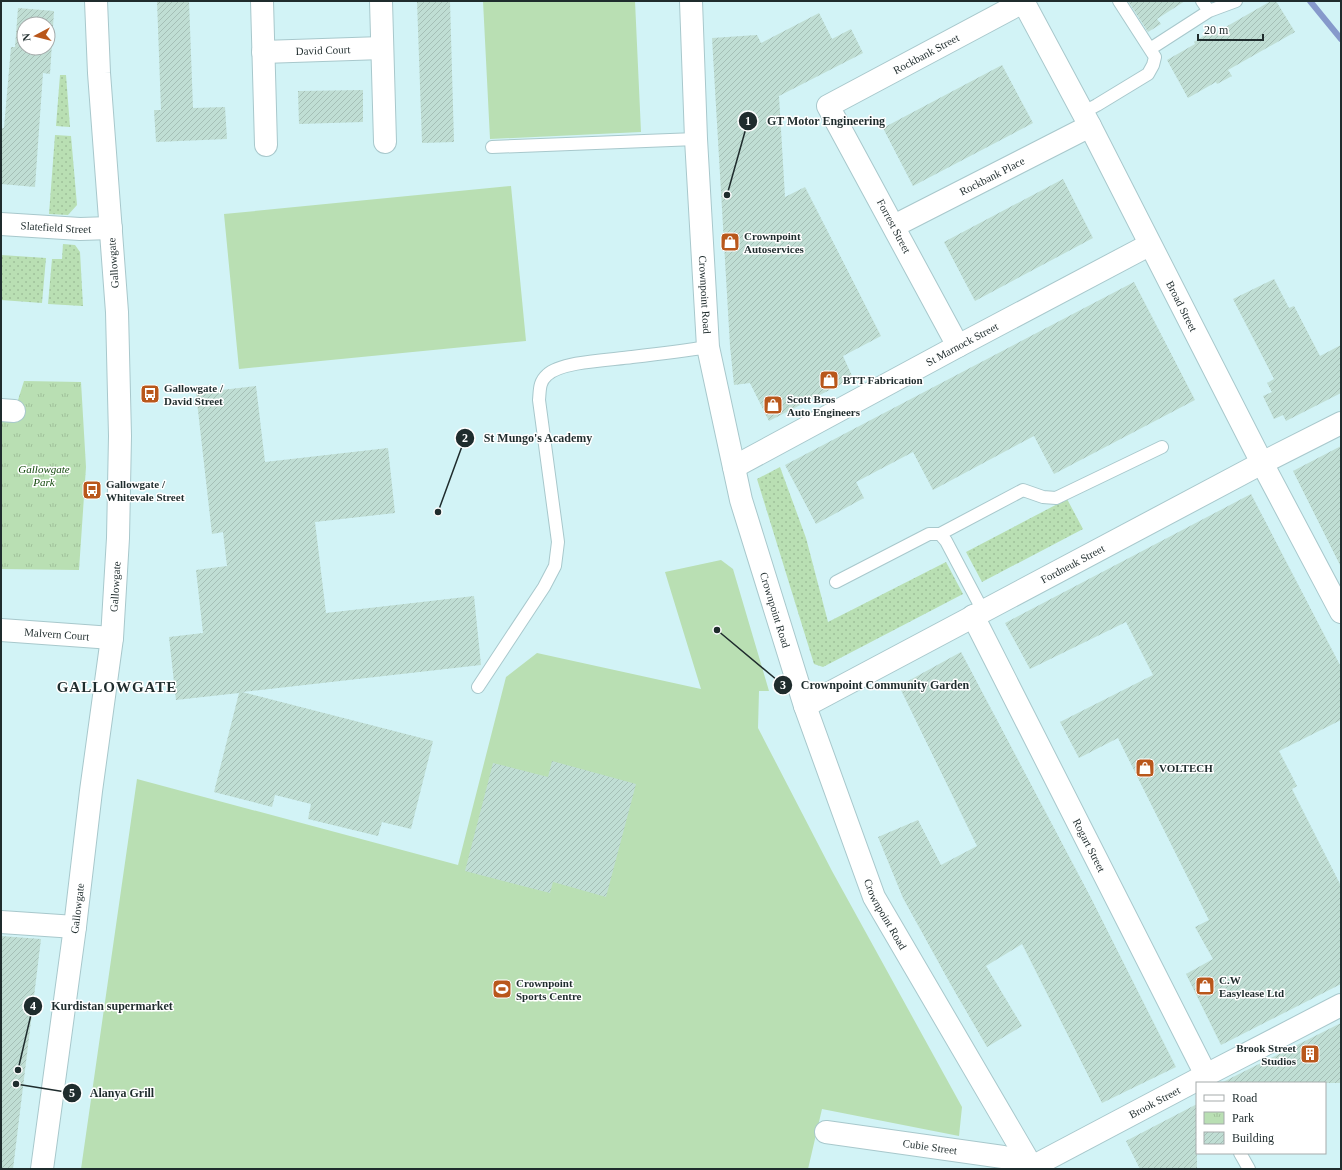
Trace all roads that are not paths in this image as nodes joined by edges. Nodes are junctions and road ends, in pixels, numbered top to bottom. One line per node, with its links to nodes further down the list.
1 (96, 1): 21 (street, Gallowgate)
2 (262, 1): 12 (street)
3 (381, 1): 10 (street)
4 (691, 1): 15 (street, Crownpoint Road)
5 (1023, 1): 13 (street, Rockbank Street); 14 (street, Broad Street)
6 (1120, 1): 11 (lane)
7 (1202, 1): 9 (lane)
8 (1236, 1): 9 (lane)
9 (1209, 11): 11 (lane)
10 (382, 48): 12 (street, David Court); 16 (street)
11 (1150, 49): 14 (lane)
12 (263, 52): 17 (street)
13 (828, 106): 20 (street, Forrest Street)
14 (1086, 120): 20 (street, Rockbank Place); 22 (street, Broad Street)
15 (696, 139): 18 (lane); 24 (street, Crownpoint Road)
16 (385, 142)
17 (266, 145)
18 (492, 146)
19 (1, 224): 21 (street, Slatefield Street)
20 (894, 226): 23 (street, Forrest Street)
21 (111, 228): 34 (street, Gallowgate)
22 (1150, 245): 23 (street, St Marnock Street); 27 (street, Broad Street)
23 (958, 346): 28 (street, St Marnock Street)
24 (708, 347): 28 (street, Crownpoint Road); 35 (lane)
25 (1341, 423): 27 (street, Fordneuk Street)
26 (1162, 447): 29 (lane)
27 (1262, 463): 31 (street, Broad Street); 32 (street, Fordneuk Street)
28 (734, 467): 36 (street, Crownpoint Road)
29 (940, 534): 30 (lane); 32 (lane)
30 (836, 582)
31 (1341, 612)
32 (978, 613): 36 (street, Fordneuk Street); 40 (street, Rogart Street)
33 (1, 630): 34 (street, Malvern Court)
34 (112, 638): 38 (street, Gallowgate)
35 (478, 687)
36 (805, 706): 43 (street, Crownpoint Road)
37 (1, 922): 38 (street)
38 (76, 928): 44 (street, Gallowgate)
39 (1341, 1005): 40 (street, Brook Street)
40 (1206, 1075): 43 (street, Brook Street)
41 (826, 1132): 43 (street, Cubie Street)
42 (1241, 1154): 45 (lane)
43 (1033, 1168)
44 (42, 1169)
45 (1249, 1169)

